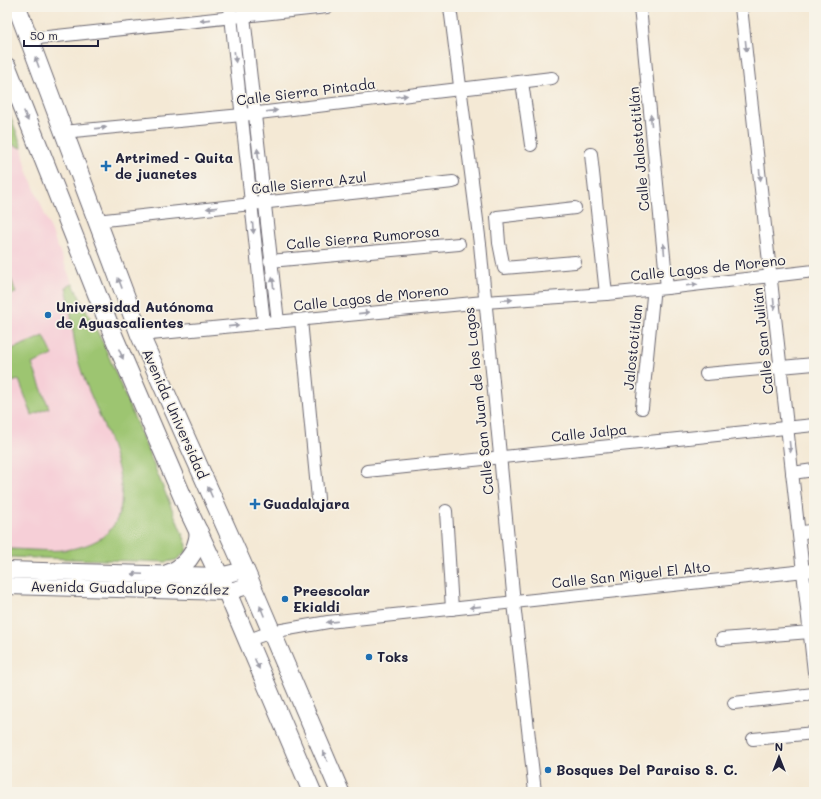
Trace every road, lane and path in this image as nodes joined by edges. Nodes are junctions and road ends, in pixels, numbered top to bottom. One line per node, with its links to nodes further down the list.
1 (17, 7): 8 (main road, Avenida Universidad)
2 (327, 7): 7 (street)
3 (450, 7): 12 (street, Calle San Juan de los Lagos)
4 (640, 7): 33 (street, Calle Jalostotitlán, one-way to 4)
5 (742, 7): 32 (street, Calle San Julián, one-way to 32)
6 (230, 12): 7 (street); 8 (street, one-way to 8); 14 (street, one-way to 14)
7 (243, 12): 13 (street)
8 (29, 39): 15 (main road, Avenida Universidad, one-way to 8)
9 (7, 67): 23 (main road, Avenida Universidad, one-way to 23)
10 (552, 78): 11 (street, Calle Sierra Pintada)
11 (522, 82): 12 (street, Calle Sierra Pintada); 16 (street)
12 (460, 89): 13 (street, Calle Sierra Pintada, one-way to 12); 26 (street, Calle San Juan de los Lagos)
13 (254, 113): 14 (street, Calle Sierra Pintada); 19 (street, one-way to 13)
14 (242, 114): 15 (street, Calle Sierra Pintada, one-way to 14); 20 (street)
15 (63, 132): 22 (main road, Avenida Universidad)
16 (531, 145)
17 (591, 154): 35 (street)
18 (453, 182): 19 (street, Calle Sierra Azul)
19 (264, 203): 20 (street, Calle Sierra Azul); 29 (street)
20 (251, 204): 22 (street, Calle Sierra Azul, one-way to 22); 39 (street, one-way to 39)
21 (575, 208): 24 (street)
22 (96, 221): 40 (main road, Avenida Universidad, one-way to 22)
23 (78, 242): 40 (main road); 54 (main road, Avenida Universidad, one-way to 54)
24 (499, 243): 26 (street); 27 (street)
25 (459, 244): 29 (street, Calle Sierra Rumorosa)
26 (480, 244): 28 (street, Calle San Juan de los Lagos)
27 (502, 257): 28 (street); 30 (street)
28 (481, 259): 36 (street, Calle San Juan de los Lagos)
29 (270, 261): 38 (street, one-way to 29)
30 (575, 262)
31 (814, 271): 32 (street, Calle Lagos de Moreno)
32 (771, 276): 33 (street, Calle Lagos de Moreno, one-way to 32); 42 (street, Calle San Julián, one-way to 42)
33 (667, 288): 34 (street, Calle Lagos de Moreno)
34 (652, 290): 35 (street, Calle Lagos de Moreno); 44 (street, Jalostotitlan)
35 (606, 294): 36 (street, Calle Lagos de Moreno, one-way to 35)
36 (484, 302): 37 (street, Calle Lagos de Moreno, one-way to 36); 47 (street, Calle San Juan de los Lagos)
37 (301, 320): 38 (street, Calle Lagos de Moreno); 51 (street)
38 (278, 322): 39 (street, Calle Lagos de Moreno)
39 (264, 323): 40 (street, Calle Lagos de Moreno, one-way to 39)
40 (140, 335): 59 (main road, Avenida Universidad, one-way to 40)
41 (814, 364): 42 (street)
42 (781, 367): 43 (street); 46 (street, Calle San Julián)
43 (706, 374)
44 (642, 408)
45 (814, 425): 46 (street, Calle Jalpa)
46 (787, 429): 47 (street, Calle Jalpa); 50 (street, Calle San Julián, one-way to 50)
47 (500, 457): 49 (street, Calle Jalpa); 63 (street, Calle San Juan de los Lagos)
48 (814, 470): 50 (street)
49 (367, 471)
50 (792, 473): 55 (street, Calle San Julián)
51 (318, 499)
52 (446, 511): 64 (street)
53 (814, 530): 55 (street)
54 (199, 532): 58 (main road); 61 (main road, Avenida Universidad)
55 (799, 533): 57 (street, Calle San Julián)
56 (7, 570): 60 (main road, Avenida Guadalupe González)
57 (808, 570): 63 (street, Calle San Miguel El Alto); 66 (street, Calle San Julián)
58 (165, 575): 60 (main road, Avenida Guadalupe González, one-way to 60); 61 (main road, Avenida Guadalupe González)
59 (248, 577): 61 (main road, Avenida Guadalupe González); 65 (main road, Avenida Universidad, one-way to 59)
60 (115, 581): 61 (main road, Avenida Guadalupe González); 62 (main road, Avenida Guadalupe González)
61 (223, 584): 68 (main road, Avenida Universidad)
62 (7, 586)
63 (514, 603): 64 (street, Calle San Miguel El Alto, one-way to 64); 78 (street, Calle San Juan de los Lagos)
64 (452, 610): 65 (street, Calle San Miguel El Alto, one-way to 65)
65 (271, 632): 68 (street, Calle San Miguel El Alto); 77 (main road, Avenida Universidad, one-way to 65)
66 (810, 632): 67 (street); 69 (street, Calle San Julián)
67 (722, 639)
68 (246, 641): 74 (main road, Avenida Universidad, one-way to 74)
69 (814, 672)
70 (814, 694): 71 (street)
71 (734, 703)
72 (814, 733): 73 (street)
73 (753, 740)
74 (302, 767): 75 (main road); 76 (main road, Avenida Universidad)
75 (298, 792)
76 (312, 792)
77 (340, 792)
78 (535, 792)

